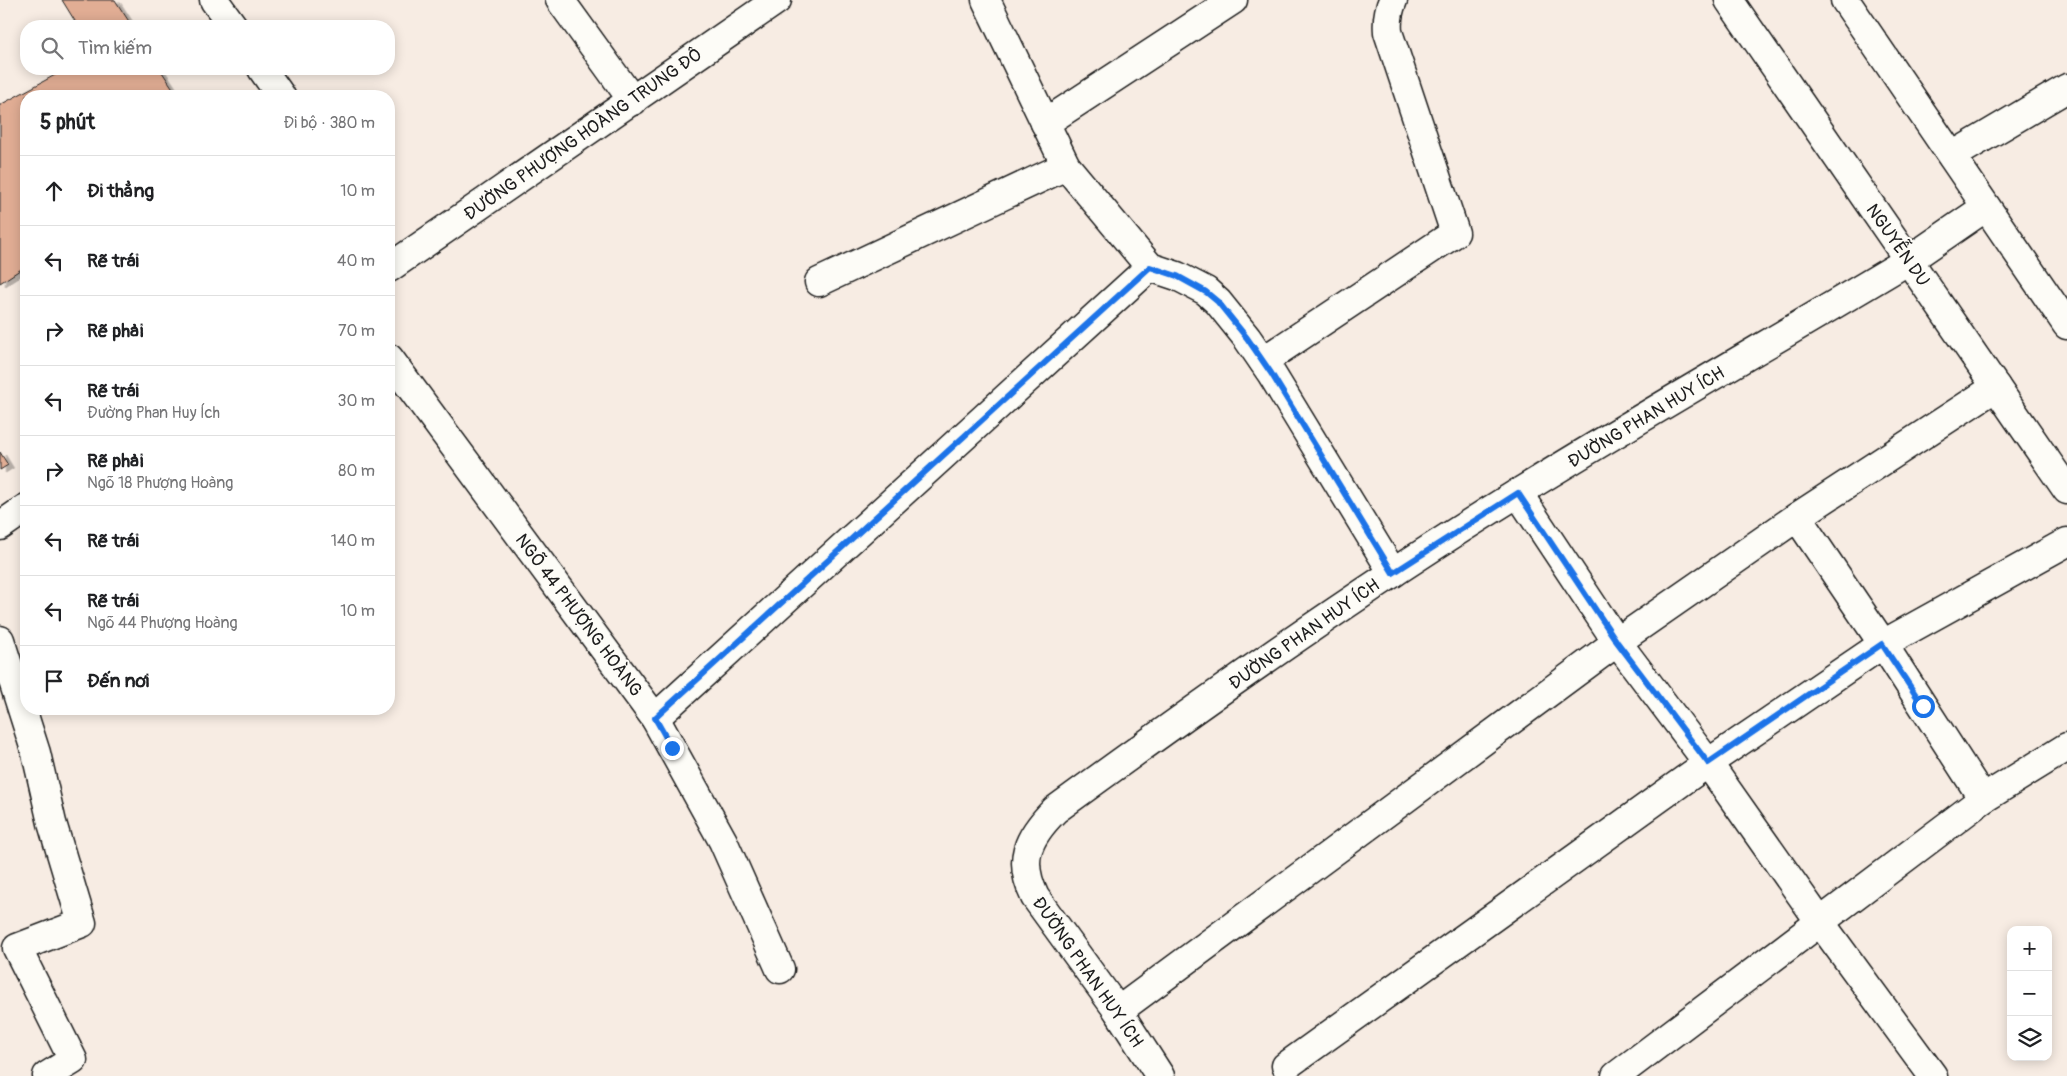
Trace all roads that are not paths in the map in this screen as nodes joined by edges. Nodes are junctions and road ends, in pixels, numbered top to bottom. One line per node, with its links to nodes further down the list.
1 (214, 0): 9 (street)
2 (560, 0): 13 (street)
3 (777, 0): 13 (street, ĐƯỜNG PHƯỢNG HOÀNG TRUNG ĐÔ)
4 (986, 0): 14 (street)
5 (1233, 0): 14 (street)
6 (1393, 0): 23 (street)
7 (1729, 0): 19 (street, NGUYỄN DU)
8 (1845, 0): 15 (street)
9 (228, 20)
10 (266, 75): 12 (street)
11 (2067, 88): 15 (street)
12 (277, 90)
13 (633, 101): 18 (street, ĐƯỜNG PHƯỢNG HOÀNG TRUNG ĐÔ)
14 (1045, 123): 16 (street)
15 (1952, 156): 17 (street)
16 (1066, 166): 20 (street); 21 (street)
17 (1986, 207): 19 (street, ĐƯỜNG PHAN HUY ÍCH); 22 (street)
18 (395, 258)
19 (1909, 260): 25 (street, NGUYỄN DU); 27 (street, ĐƯỜNG PHAN HUY ÍCH)
20 (1150, 267): 23 (street); 38 (street)
21 (819, 282)
22 (2067, 325)
23 (1263, 361): 32 (street)
24 (395, 366): 38 (street, NGÕ 44 PHƯỢNG HOÀNG)
25 (1996, 387): 26 (street, NGUYỄN DU); 29 (street)
26 (2067, 490)
27 (1518, 493): 32 (street, ĐƯỜNG PHAN HUY ÍCH); 34 (street)
28 (20, 512): 30 (street)
29 (1797, 517): 34 (street); 35 (street)
30 (0, 526)
31 (2067, 542): 35 (street)
32 (1393, 573): 44 (street, ĐƯỜNG PHAN HUY ÍCH)
33 (0, 640): 36 (street)
34 (1617, 642): 40 (street); 44 (street)
35 (1882, 644): 40 (street); 41 (street)
36 (20, 703)
37 (24, 715): 46 (street)
38 (655, 718): 43 (street, NGÕ 44 PHƯỢNG HOÀNG)
39 (2067, 747): 41 (street)
40 (1708, 763): 42 (street); 45 (street)
41 (1983, 800): 42 (street)
42 (1820, 922): 47 (street); 50 (street)
43 (780, 969)
44 (1118, 1011): 49 (street, ĐƯỜNG PHAN HUY ÍCH)
45 (1286, 1066)
46 (78, 1068): 48 (street)
47 (1632, 1072)
48 (47, 1076)
49 (1160, 1076)
50 (1933, 1076)

